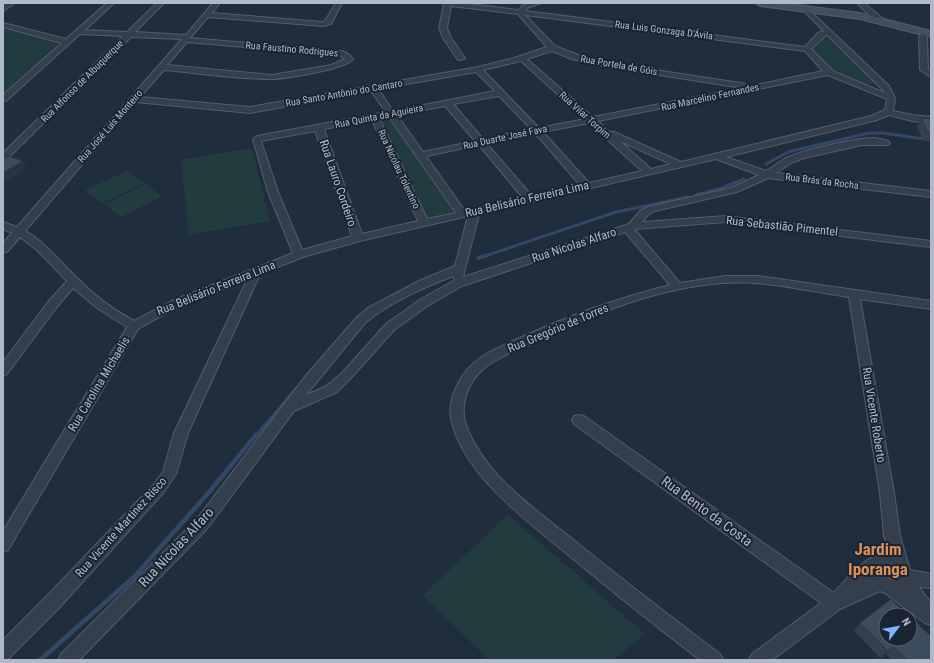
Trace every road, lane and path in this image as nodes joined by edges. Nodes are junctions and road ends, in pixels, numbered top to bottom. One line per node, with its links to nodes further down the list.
1 (12, 3): 12 (street)
2 (111, 3): 17 (street)
3 (161, 3): 20 (street, Rua Alfonso de Albuquerque)
4 (217, 3): 14 (street, Rua José Luis Monteiro)
5 (339, 3): 14 (street)
6 (447, 3): 13 (street, Rua Luis Gonzaga D'Ávila); 25 (street)
7 (538, 3): 13 (street)
8 (760, 3): 10 (main road)
9 (860, 3): 15 (street)
10 (773, 4): 11 (main road)
11 (804, 8): 15 (main road); 18 (street)
12 (3, 9)
13 (521, 12): 23 (street, Rua Portela de Góis); 24 (street, Rua Luis Gonzaga D'Ávila)
14 (207, 15): 21 (street, Rua José Luis Monteiro)
15 (877, 19): 19 (main road)
16 (3, 25): 22 (street)
17 (79, 32): 20 (street); 22 (street)
18 (828, 32): 24 (street); 34 (street)
19 (930, 32): 30 (street)
20 (129, 34): 21 (street); 50 (street, Rua Alfonso de Albuquerque)
21 (185, 38): 27 (street, Rua José Luis Monteiro); 27 (street, Rua Faustino Rodrigues)
22 (68, 42): 35 (street)
23 (552, 48): 26 (street, Rua Santo Antônio do Cantaro); 32 (street, Rua Portela de Góis)
24 (807, 49): 29 (street)
25 (461, 58)
26 (522, 58): 28 (street, Rua Santo Antônio do Cantaro); 41 (street, Rua Vilar Torpim)
27 (161, 67): 36 (street, Rua José Luis Monteiro)
28 (478, 69): 31 (street, Rua Santo Antônio do Cantaro); 33 (street)
29 (829, 72): 32 (street, Rua Marcelino Fernandes); 34 (street)
30 (931, 75)
31 (373, 88): 36 (street, Rua Santo Antônio do Cantaro); 39 (street, Rua Nicolau Tolentino)
32 (754, 88): 41 (street, Rua Marcelino Fernandes)
33 (500, 93): 37 (street, Rua Quinta da Aguieira); 45 (street)
34 (891, 98): 38 (street)
35 (3, 99)
36 (133, 99): 62 (street, Rua José Luis Monteiro)
37 (447, 103): 39 (street, Rua Quinta da Aguieira); 46 (street)
38 (888, 112): 42 (street); 49 (street, Rua Belisário Ferreira Lima)
39 (391, 113): 40 (street, Rua Quinta da Aguieira); 48 (street, Rua Nicolau Tolentino)
40 (374, 116): 43 (street, Rua Quinta da Aguieira); 59 (street, Rua Nicolau Tolentino)
41 (590, 119): 44 (street, Rua Vilar Torpim); 45 (street, Rua Duarte José Fava)
42 (931, 120)
43 (319, 128): 63 (street, Rua Lauro Cordeiro); 66 (street, Rua Quinta da Aguieira)
44 (600, 129): 51 (street); 52 (street, Rua Vilar Torpim)
45 (537, 130): 46 (street, Rua Duarte José Fava); 54 (street)
46 (480, 142): 48 (street, Rua Duarte José Fava); 56 (street)
47 (885, 144): 53 (street, Rua Nicolas Alfaro)
48 (420, 155): 58 (street, Rua Nicolau Tolentino)
49 (716, 156): 51 (street, Rua Belisário Ferreira Lima); 53 (street, Rua Brás da Rocha)
50 (3, 158)
51 (681, 165): 52 (street, Rua Belisário Ferreira Lima)
52 (649, 172): 54 (street, Rua Belisário Ferreira Lima)
53 (767, 175): 55 (street, Rua Brás da Rocha); 61 (street, Rua Nicolas Alfaro)
54 (586, 186): 56 (street, Rua Belisário Ferreira Lima)
55 (931, 194)
56 (530, 200): 57 (street, Rua Belisário Ferreira Lima)
57 (474, 212): 58 (street, Rua Belisário Ferreira Lima); 67 (street)
58 (462, 214): 59 (street, Rua Belisário Ferreira Lima)
59 (424, 223): 63 (street, Rua Belisário Ferreira Lima)
60 (3, 225): 62 (street, Rua Carolina Michaelis)
61 (630, 227): 64 (street, Rua Sebastião Pimentel); 70 (street, Rua Nicolas Alfaro); 71 (street)
62 (20, 232): 65 (street, Rua José Luis Monteiro); 69 (street, Rua Carolina Michaelis)
63 (358, 238): 66 (street, Rua Belisário Ferreira Lima)
64 (931, 244)
65 (3, 250)
66 (299, 255): 68 (street, Rua Belisário Ferreira Lima)
67 (459, 269): 70 (street); 76 (street, Rua Nicolas Alfaro)
68 (256, 272): 74 (street, Rua Belisário Ferreira Lima); 85 (street, Rua Vicente Martinez Risco)
69 (73, 281): 74 (street, Rua Carolina Michaelis); 75 (street)
70 (458, 283): 76 (street, Rua Nicolas Alfaro)
71 (677, 286): 72 (street, Rua Gregório de Torres); 87 (street, Rua Gregório de Torres)
72 (854, 294): 73 (street, Rua Gregório de Torres); 78 (street, Rua Vicente Roberto)
73 (931, 306)
74 (134, 326): 79 (street, Rua Carolina Michaelis)
75 (3, 371)
76 (290, 407): 86 (street, Rua Nicolas Alfaro)
77 (579, 420): 83 (street, Rua Bento da Costa)
78 (892, 536): 80 (street, Rua Vicente Roberto); 81 (street, Rua Vicente Roberto)
79 (3, 545)
80 (877, 564): 81 (street); 81 (street); 83 (street)
81 (897, 580): 82 (street); 83 (street); 84 (street)
82 (931, 581)
83 (837, 601): 88 (street)
84 (931, 616)
85 (3, 652)
86 (67, 660)
87 (714, 660)
88 (758, 660)

